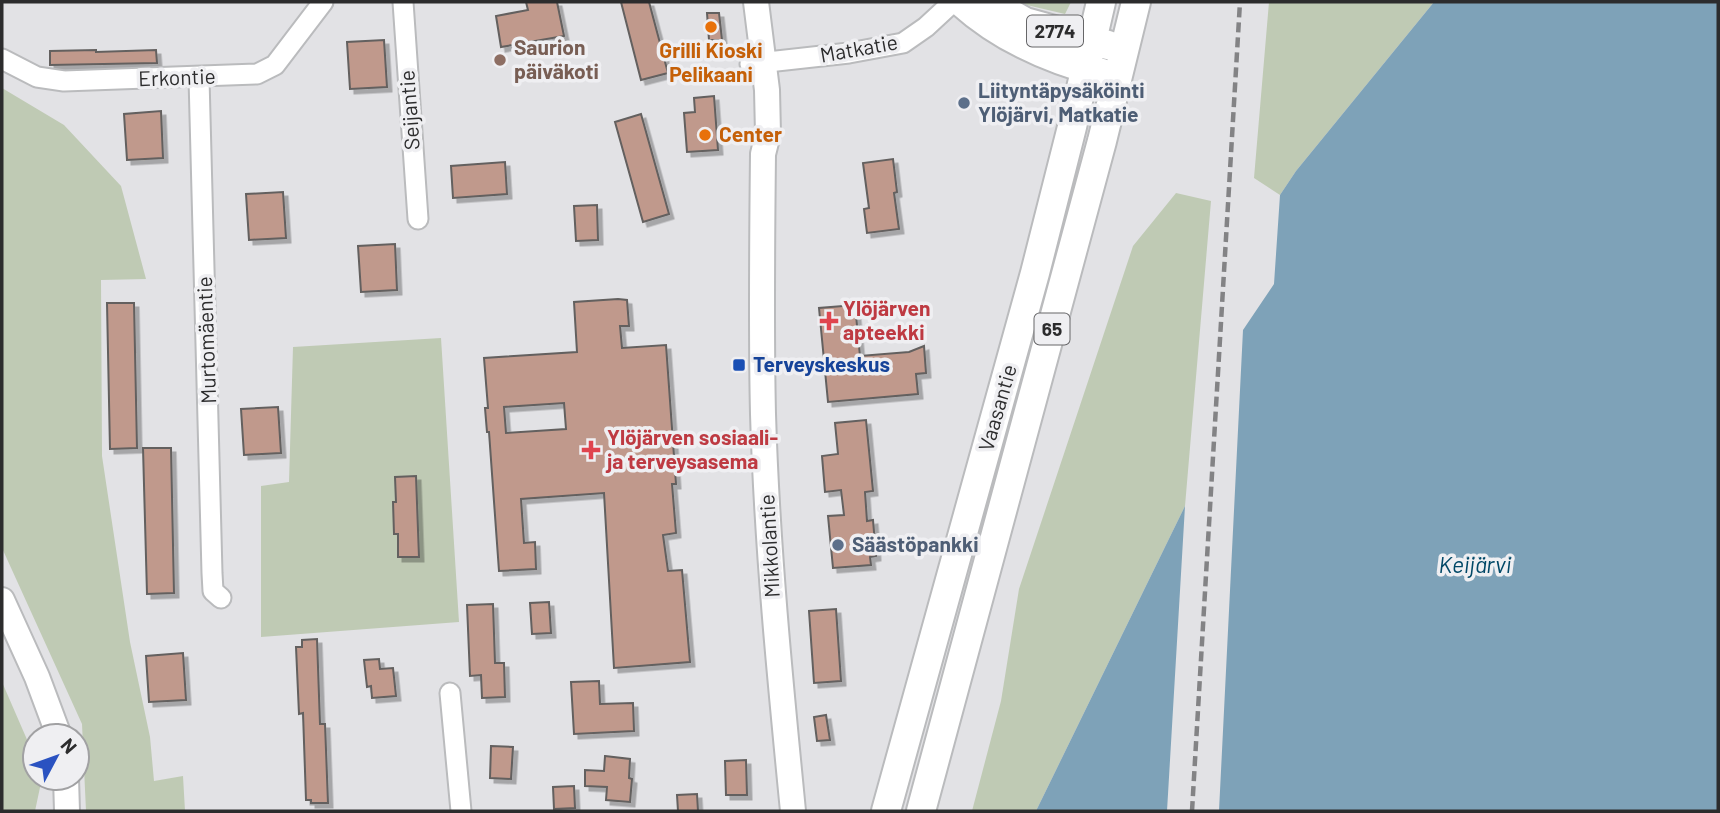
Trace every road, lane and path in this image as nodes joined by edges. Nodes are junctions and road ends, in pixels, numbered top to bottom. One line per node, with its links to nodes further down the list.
1 (323, 2): 16 (street, Erkontie)
2 (403, 2): 17 (street, Seijantie)
3 (743, 2): 13 (main road, Mikkolantie)
4 (756, 2): 13 (main road, Mikkolantie)
5 (953, 2): 13 (street, Matkatie)
6 (961, 2): 14 (highway, 2774)
7 (990, 2): 10 (highway, 2774)
8 (1101, 2): 10 (highway, Vaasantie / 65)
9 (1136, 2): 11 (highway, Vaasantie / 65)
10 (1092, 41): 11 (highway, 2774); 14 (highway, Vaasantie / 65)
11 (1125, 50): 15 (highway, Vaasantie / 65)
12 (2, 59): 16 (street, Erkontie)
13 (757, 63): 25 (main road, Mikkolantie)
14 (1086, 69): 15 (highway, 2774); 26 (highway, Vaasantie / 65)
15 (1118, 77): 27 (highway, Vaasantie / 65)
16 (199, 78): 18 (street, Murtomäentie)
17 (418, 219)
18 (221, 598)
19 (2, 600): 21 (main road)
20 (450, 693): 24 (street)
21 (54, 722)
22 (66, 792): 23 (main road)
23 (67, 811)
24 (461, 811)
25 (793, 811)
26 (886, 811)
27 (921, 811)

